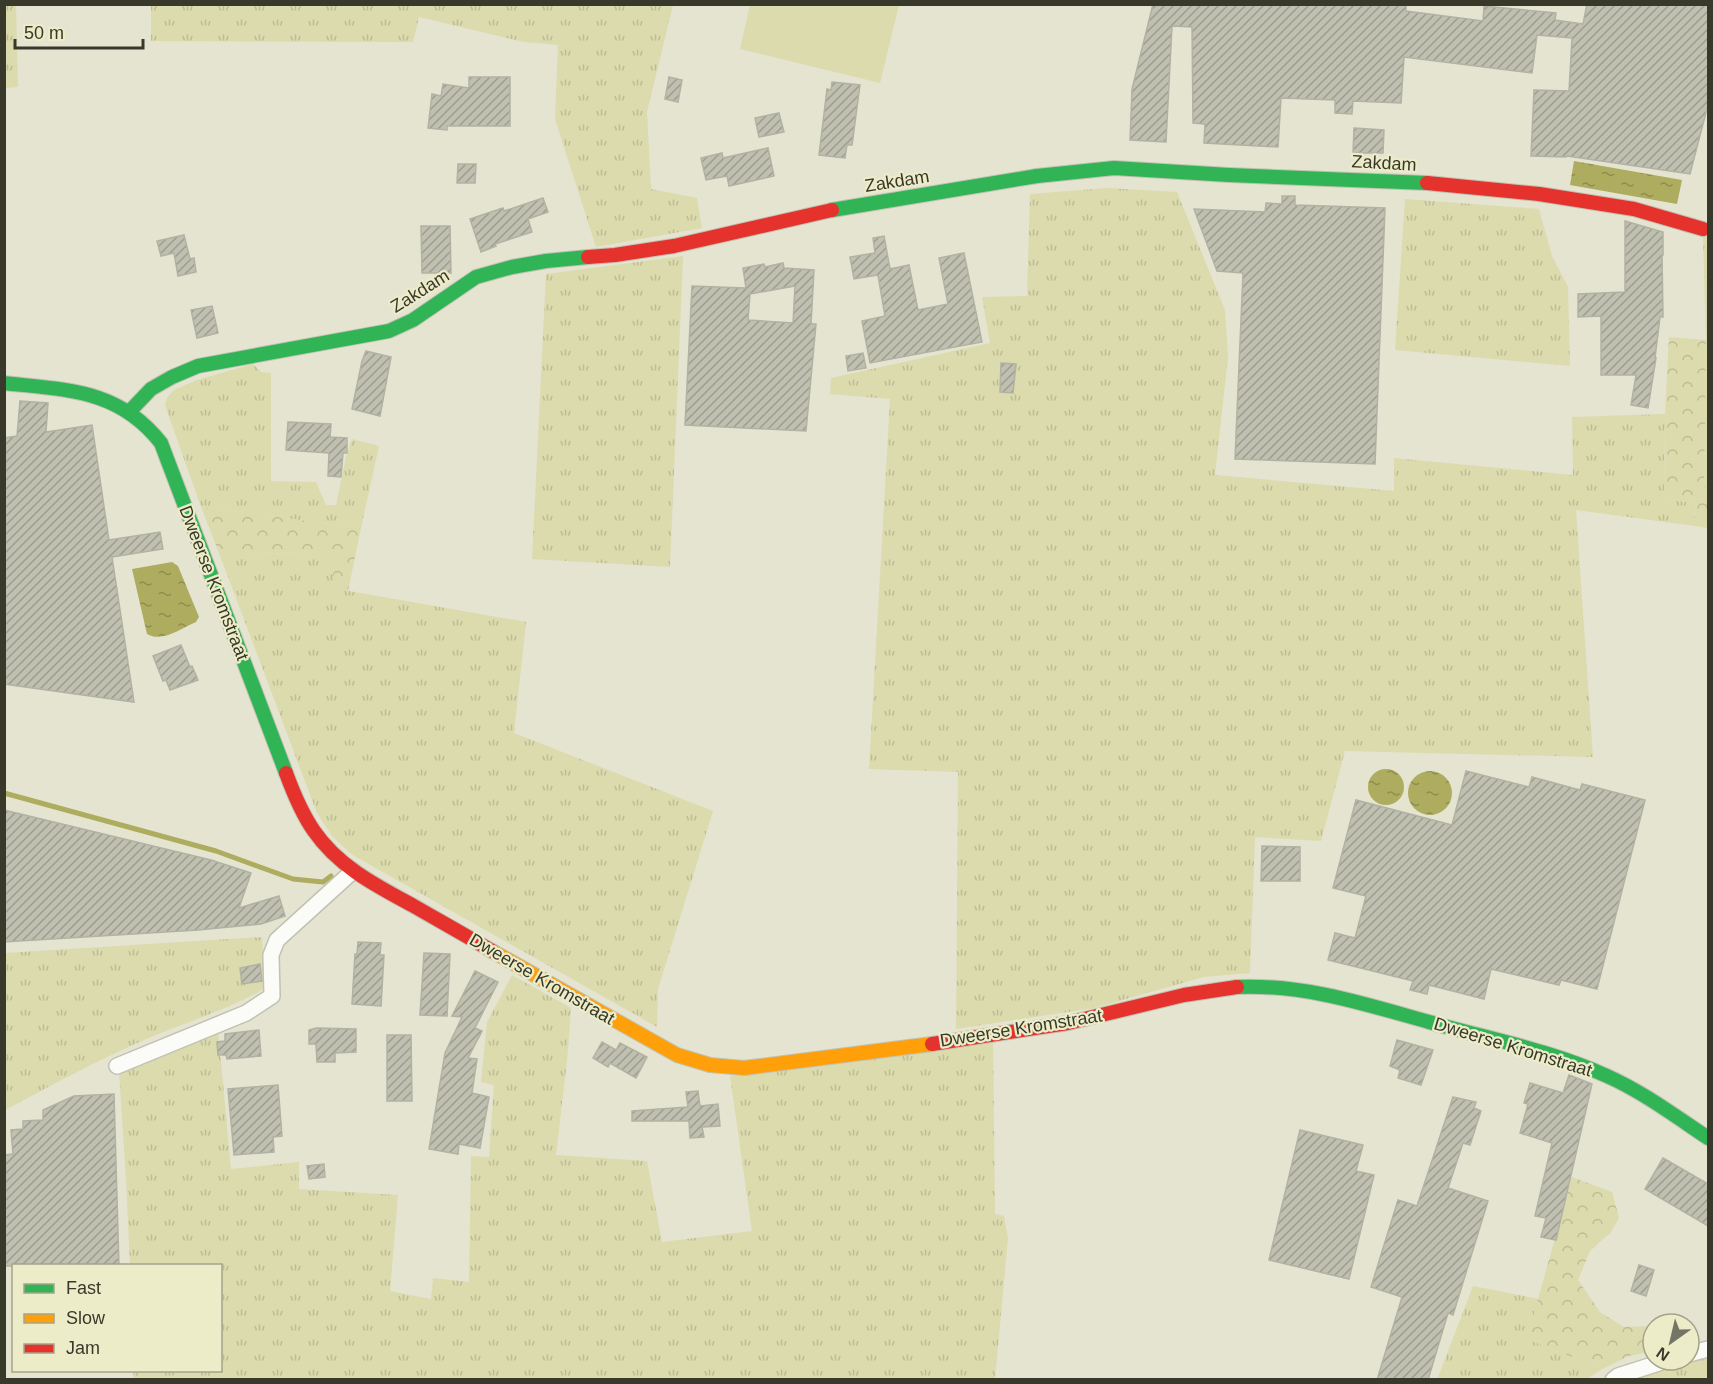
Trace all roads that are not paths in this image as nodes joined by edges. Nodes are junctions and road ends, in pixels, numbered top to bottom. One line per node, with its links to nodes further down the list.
1 (1703, 229): 3 (street, Zakdam)
2 (4, 383): 3 (street, Dweerse Kromstraat)
3 (130, 411): 4 (street, Dweerse Kromstraat)
4 (353, 871): 5 (street); 6 (street, Dweerse Kromstraat)
5 (117, 1066)
6 (1708, 1138)
7 (1641, 1369): 8 (street)
8 (1613, 1380)

